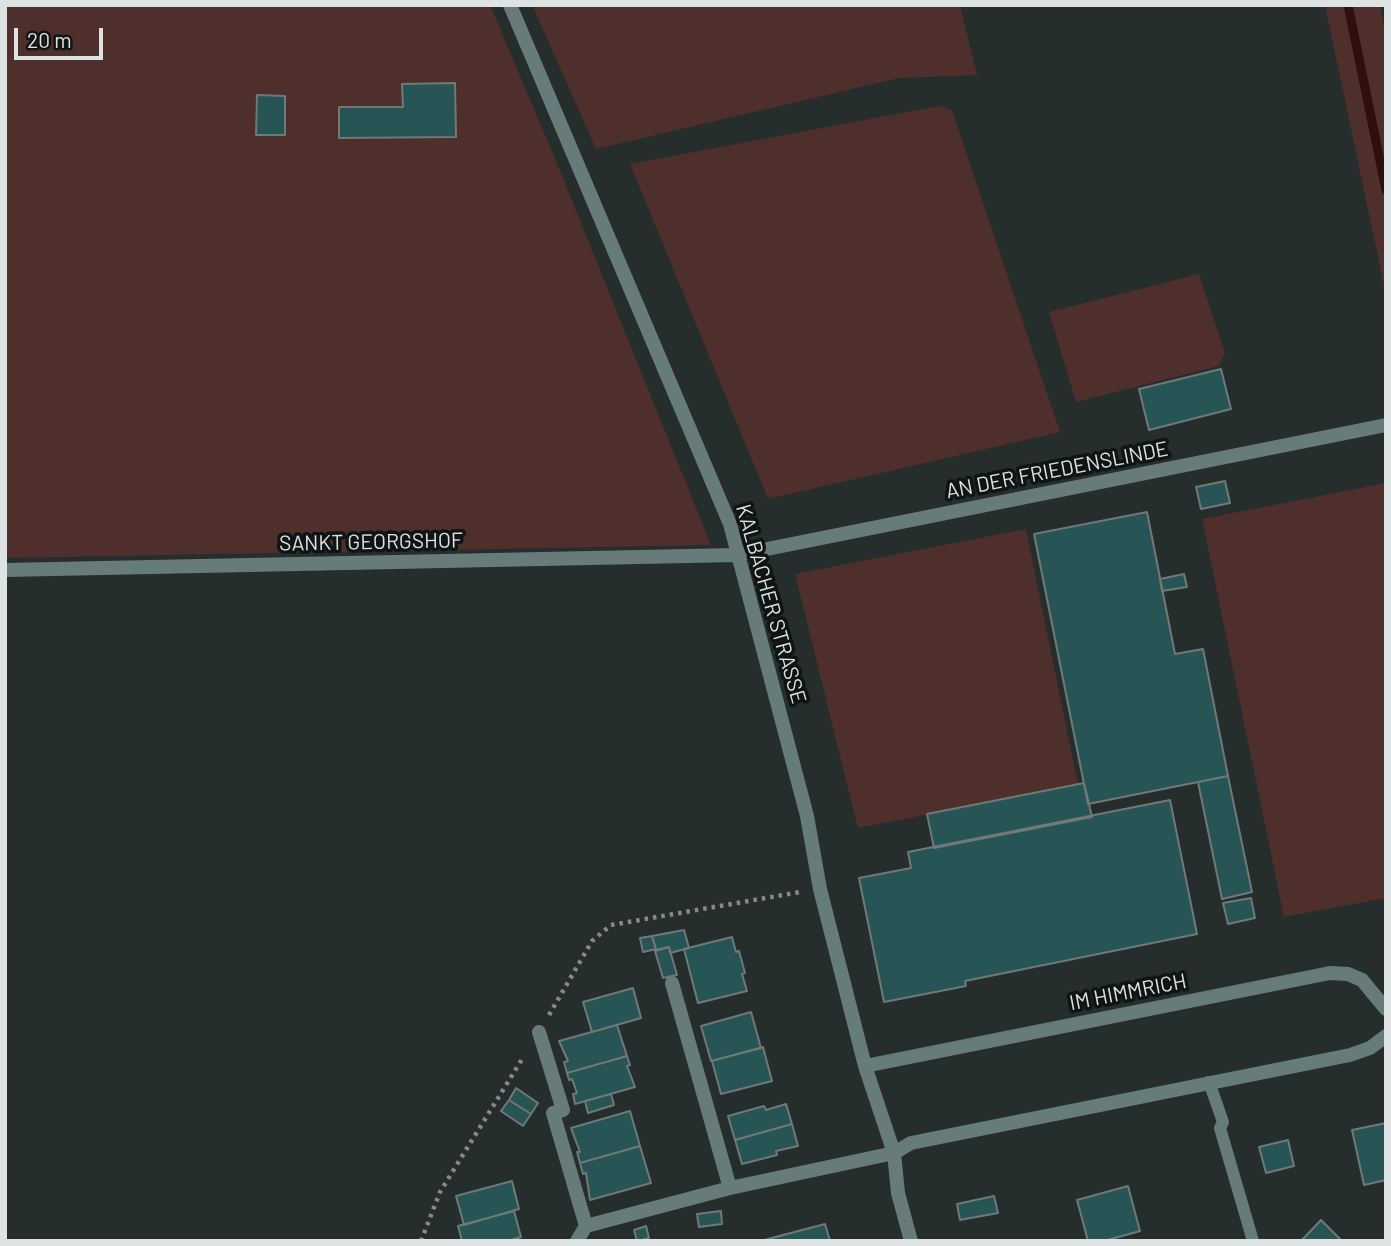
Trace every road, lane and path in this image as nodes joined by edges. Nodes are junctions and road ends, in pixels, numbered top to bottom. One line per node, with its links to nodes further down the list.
1 (510, 5): 3 (street, KALBACHER STRASSE)
2 (1386, 425): 3 (street, AN DER FRIEDENSLINDE)
3 (737, 555): 4 (street, SANKT GEORGSHOF); 5 (street, KALBACHER STRASSE)
4 (5, 570)
5 (820, 889): 8 (path); 10 (street, KALBACHER STRASSE)
6 (672, 983): 13 (street)
7 (1386, 1009): 10 (street, IM HIMMRICH)
8 (539, 1032): 14 (street); 15 (path)
9 (1386, 1036): 11 (street)
10 (865, 1066): 12 (street, KALBACHER STRASSE)
11 (1209, 1082): 12 (street); 18 (lane)
12 (894, 1153): 13 (street); 17 (street, KALBACHER STRASSE)
13 (730, 1188): 14 (street)
14 (586, 1226): 16 (street)
15 (419, 1240)
16 (577, 1241)
17 (911, 1241)
18 (1253, 1241)

